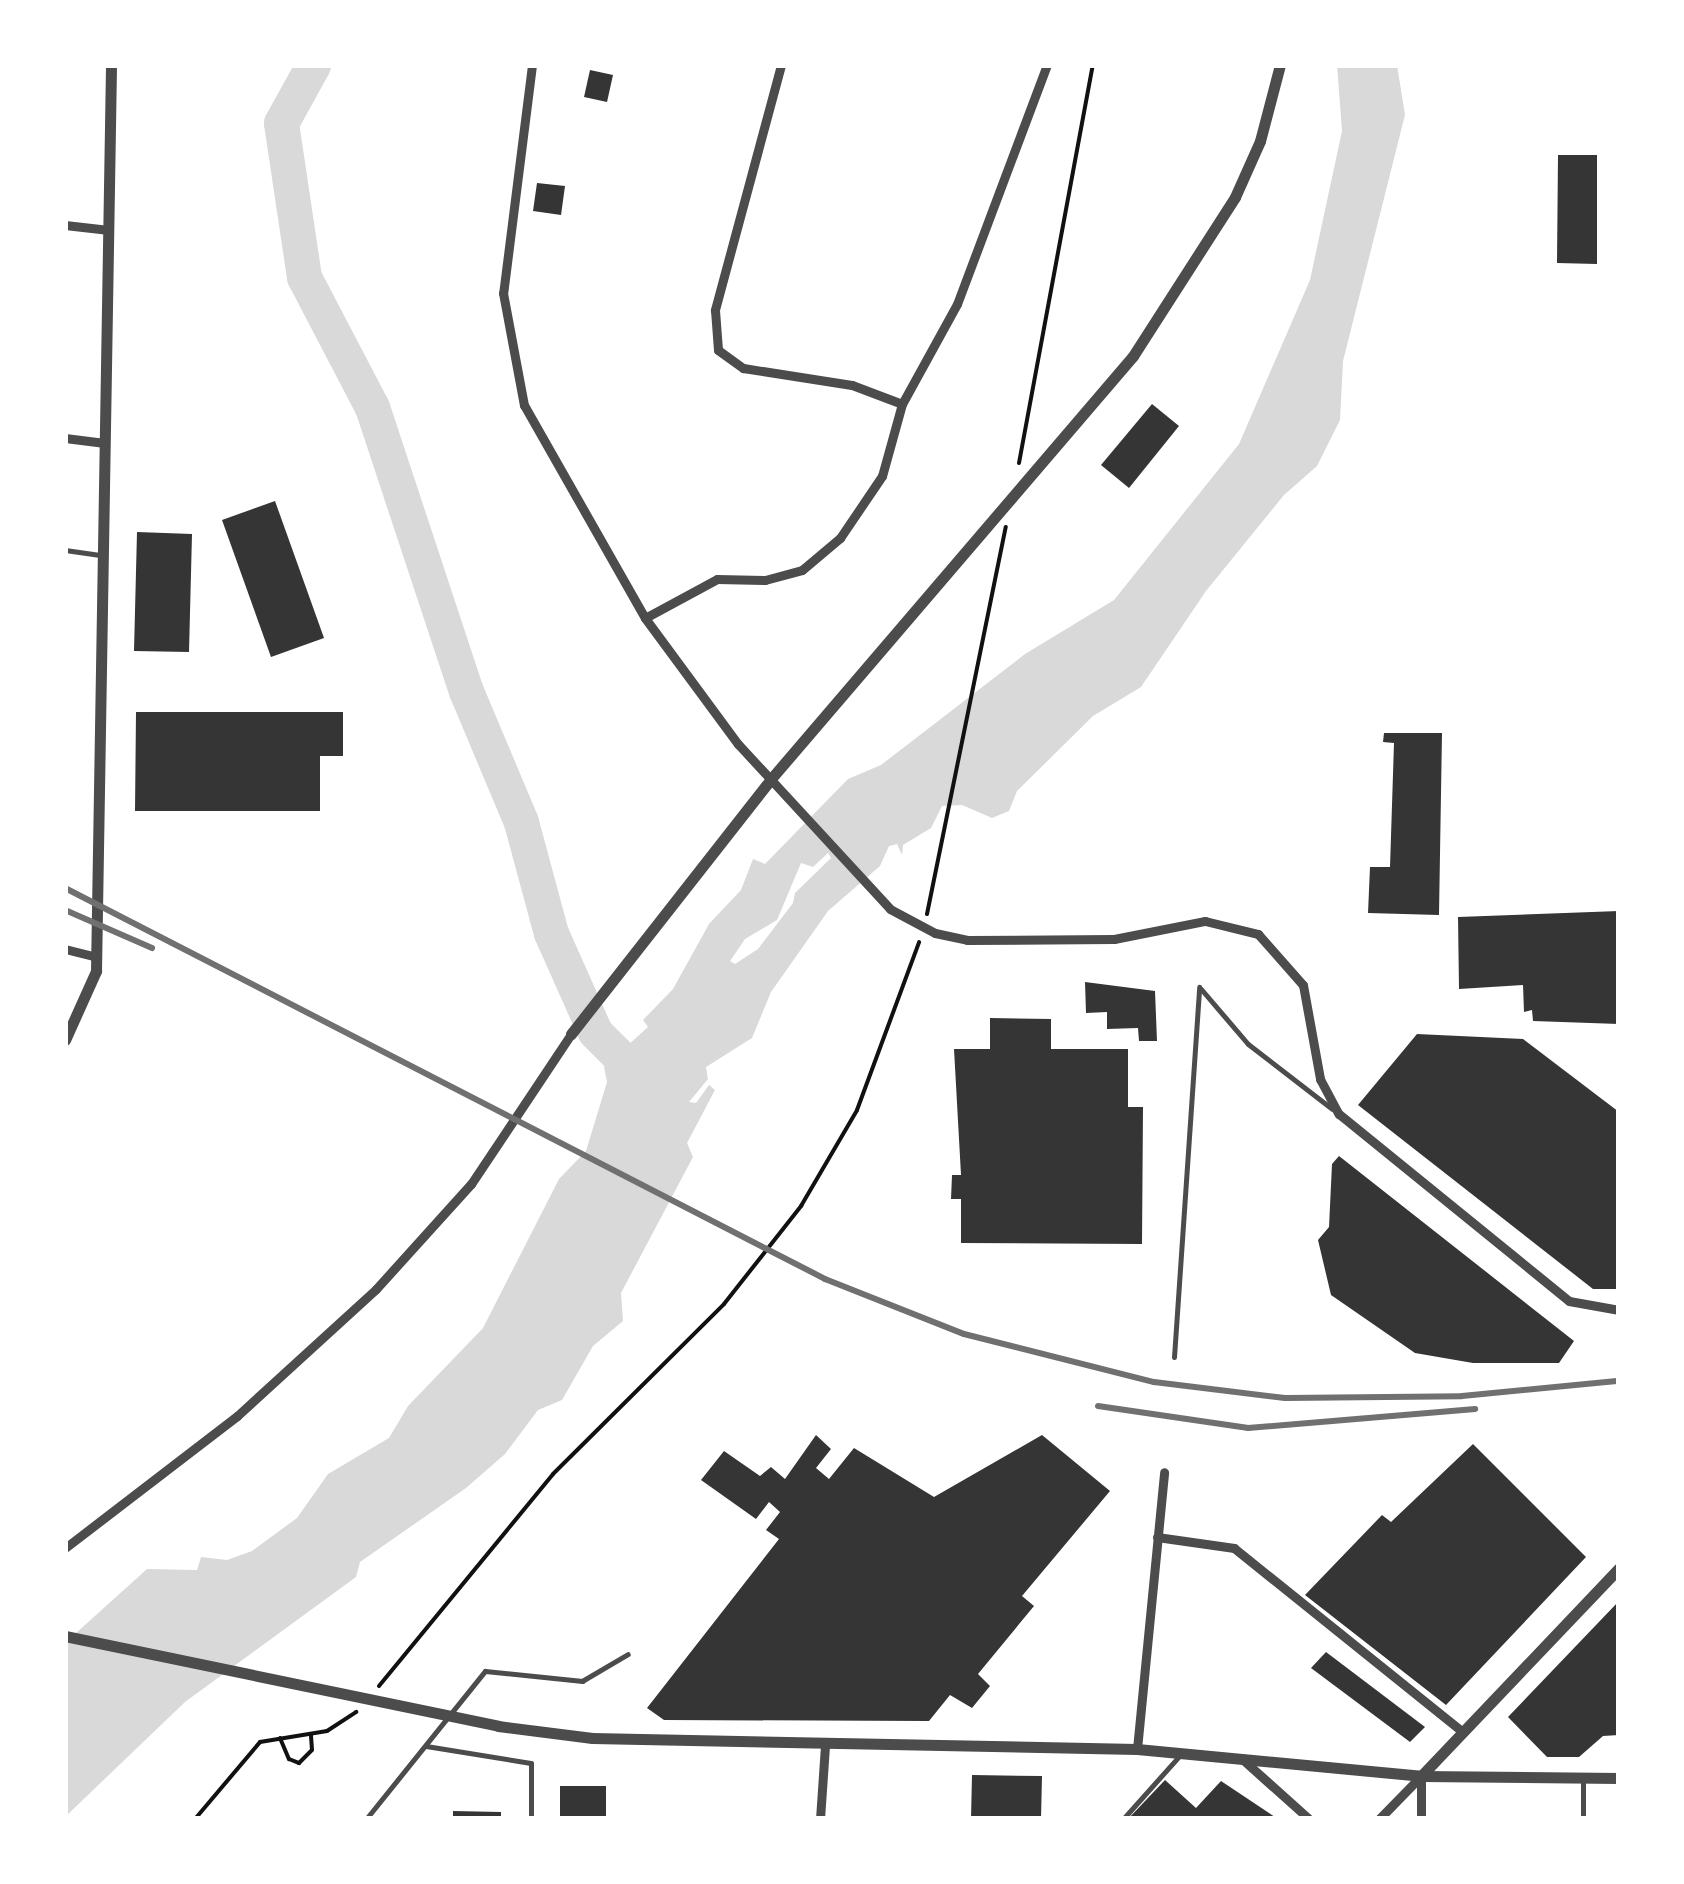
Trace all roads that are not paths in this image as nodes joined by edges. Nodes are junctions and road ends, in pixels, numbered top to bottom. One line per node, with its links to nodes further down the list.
1 (112, 65): 7 (street)
2 (532, 65): 13 (street)
3 (781, 65): 8 (street)
4 (1048, 65): 8 (street)
5 (1280, 65): 14 (street)
6 (65, 224): 7 (street)
7 (108, 230): 10 (street)
8 (902, 404): 13 (street)
9 (65, 438): 10 (street)
10 (105, 443): 12 (street)
11 (65, 550): 12 (lane)
12 (104, 555): 16 (street)
13 (645, 618): 14 (street)
14 (770, 780): 17 (street); 19 (street)
15 (65, 949): 16 (street)
16 (96, 957): 18 (street)
17 (571, 1034): 24 (street)
18 (65, 1040)
19 (1339, 1114): 20 (street); 21 (lane)
20 (1619, 1310)
21 (1174, 1357)
22 (1164, 1472): 23 (street)
23 (1158, 1537): 28 (street); 31 (street)
24 (65, 1548)
25 (1619, 1568): 28 (street)
26 (65, 1636): 30 (street)
27 (628, 1654): 29 (lane)
28 (1463, 1732): 34 (street)
29 (426, 1746): 37 (lane); 38 (lane)
30 (825, 1746): 31 (street); 39 (street)
31 (1137, 1749): 32 (street)
32 (1182, 1754): 33 (street); 40 (lane)
33 (1242, 1759): 34 (street); 41 (street)
34 (1420, 1776): 35 (street); 42 (street); 43 (street)
35 (1583, 1778): 36 (street); 44 (lane)
36 (1619, 1778)
37 (366, 1819)
38 (532, 1819)
39 (820, 1819)
40 (1123, 1819)
41 (1309, 1819)
42 (1380, 1819)
43 (1421, 1819)
44 (1583, 1819)

